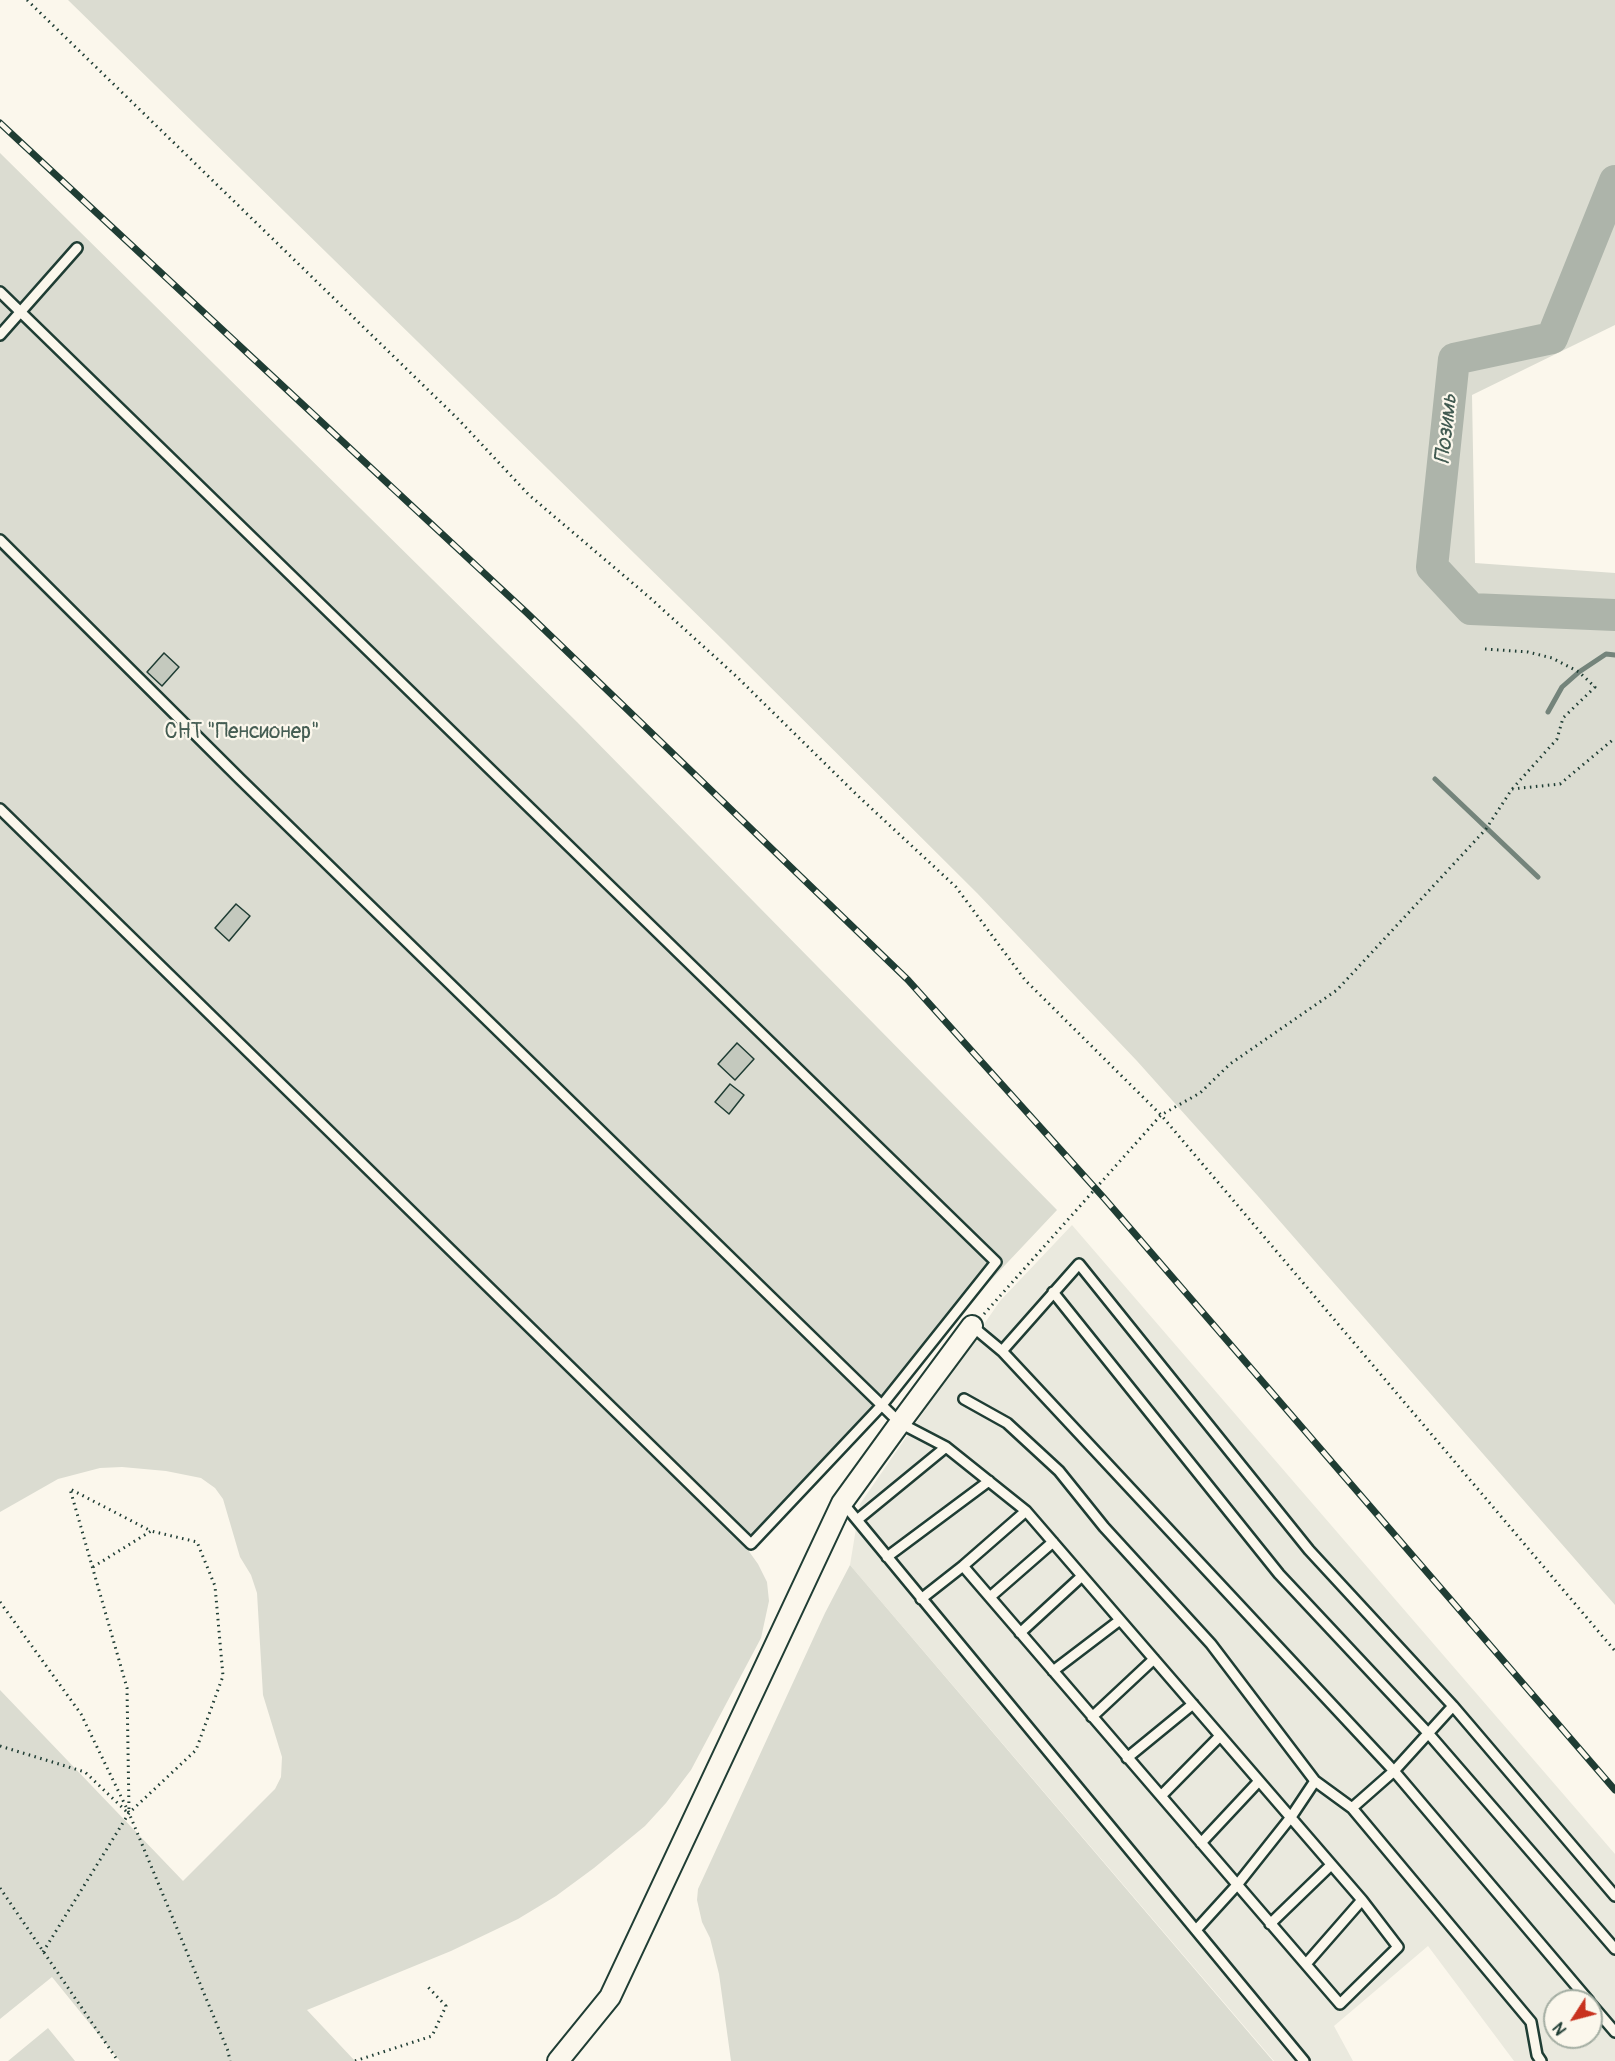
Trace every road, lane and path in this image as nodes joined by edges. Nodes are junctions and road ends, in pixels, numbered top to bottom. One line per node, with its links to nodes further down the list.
1 (27, 0): 11 (path)
2 (77, 248): 4 (lane)
3 (0, 292): 4 (lane)
4 (20, 312): 5 (lane); 16 (lane)
5 (0, 334)
6 (0, 540): 16 (lane)
7 (1485, 649): 9 (path)
8 (1615, 738): 9 (path)
9 (1512, 789): 11 (path)
10 (0, 809): 16 (lane)
11 (1161, 1115): 13 (path); 34 (path)
12 (1053, 1292): 14 (lane); 38 (lane); 40 (lane)
13 (972, 1326): 14 (lane); 17 (street)
14 (1002, 1351): 44 (lane)
15 (964, 1399): 46 (lane)
16 (882, 1405): 17 (lane)
17 (900, 1423): 18 (lane); 20 (street)
18 (946, 1448): 19 (lane); 22 (lane)
19 (988, 1481): 21 (lane); 25 (lane)
20 (843, 1503): 22 (lane); 69 (street)
21 (1026, 1511): 24 (lane); 26 (lane)
22 (856, 1520): 25 (lane)
23 (151, 1531): 27 (path); 27 (path); 49 (path)
24 (1053, 1542): 28 (lane); 29 (lane)
25 (887, 1557): 30 (lane)
26 (963, 1566): 29 (lane); 30 (lane)
27 (93, 1567): 49 (path)
28 (1082, 1576): 32 (lane); 33 (lane)
29 (990, 1597): 33 (lane)
30 (921, 1599): 58 (lane)
31 (0, 1602): 49 (path)
32 (1120, 1620): 35 (lane); 36 (lane)
33 (1020, 1633): 36 (lane)
34 (1615, 1651)
35 (1154, 1659): 37 (lane); 39 (lane)
36 (1053, 1671): 39 (lane)
37 (1193, 1704): 41 (lane); 43 (lane)
38 (1453, 1706): 40 (lane); 55 (lane)
39 (1092, 1717): 43 (lane)
40 (1428, 1733): 44 (lane); 59 (lane)
41 (1220, 1736): 45 (lane); 47 (lane)
42 (0, 1746): 49 (path)
43 (1127, 1758): 47 (lane)
44 (1394, 1771): 48 (lane); 63 (lane)
45 (1259, 1781): 50 (lane); 51 (lane)
46 (1315, 1781): 48 (lane); 50 (lane)
47 (1161, 1796): 51 (lane)
48 (1352, 1808): 71 (lane)
49 (129, 1813): 60 (path); 67 (path)
50 (1291, 1817): 52 (lane); 53 (lane)
51 (1200, 1843): 53 (lane)
52 (1331, 1865): 56 (lane); 57 (lane)
53 (1237, 1885): 57 (lane); 58 (lane)
54 (0, 1888): 60 (path)
55 (1615, 1896)
56 (1362, 1900): 61 (lane); 61 (lane)
57 (1270, 1924): 61 (lane)
58 (1196, 1930): 70 (lane)
59 (1615, 1949)
60 (44, 1952): 66 (path)
61 (1306, 1964)
62 (427, 1986): 68 (path)
63 (1579, 1989)
64 (1603, 2018): 65 (lane)
65 (1615, 2032)
66 (118, 2061)
67 (230, 2061)
68 (355, 2061)
69 (558, 2061)
70 (1304, 2061)
71 (1541, 2061)

